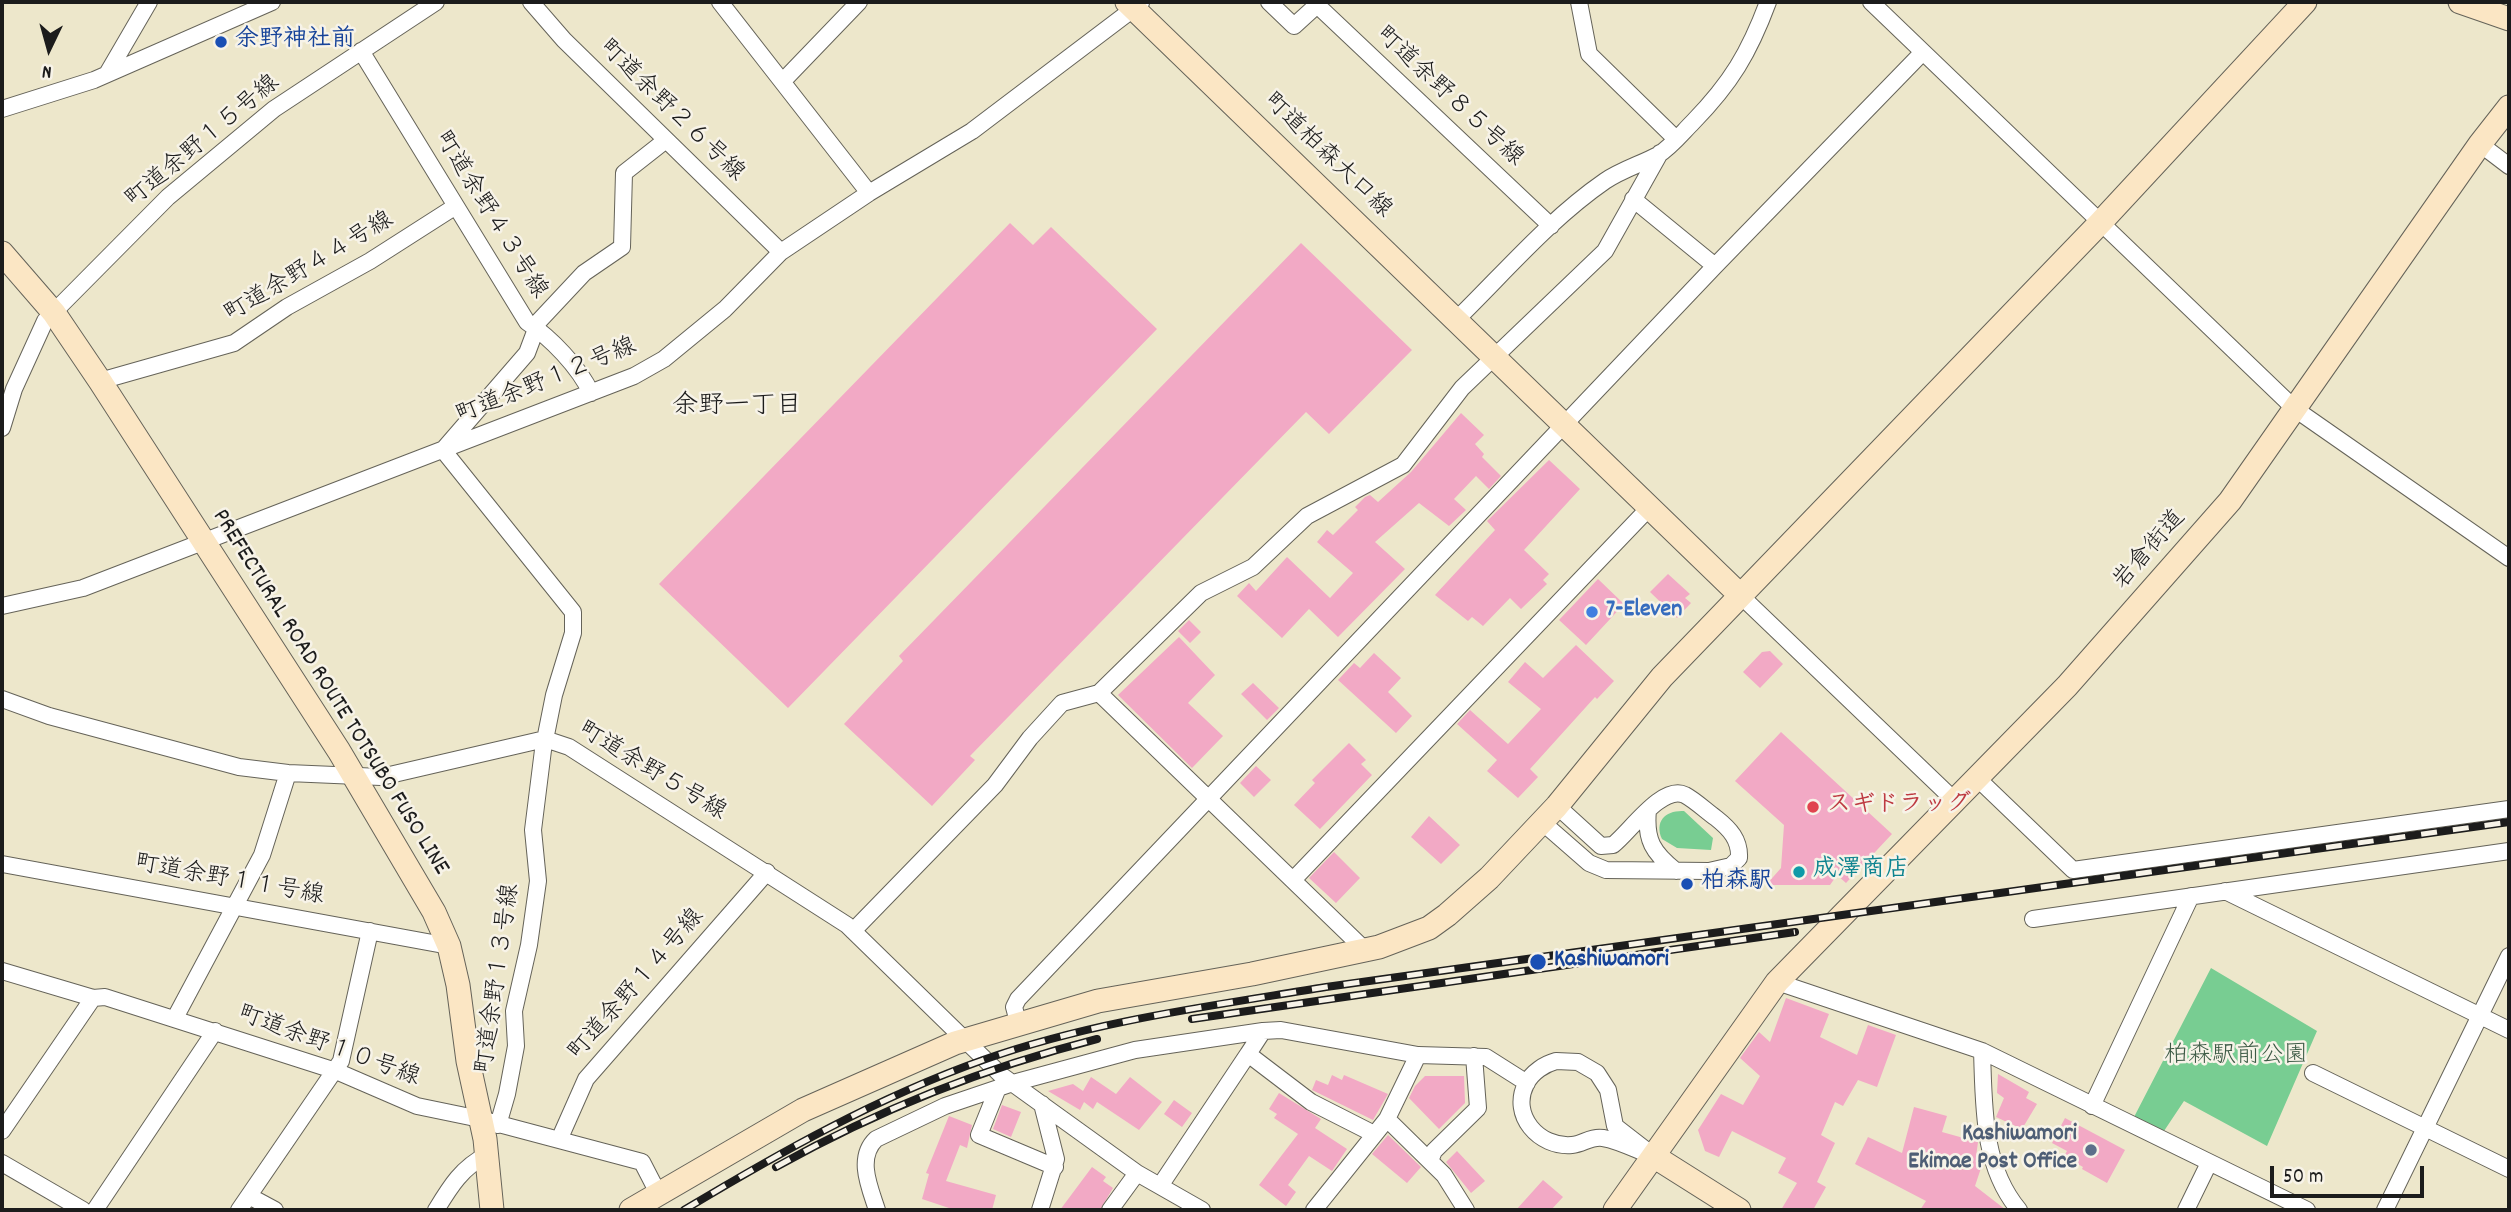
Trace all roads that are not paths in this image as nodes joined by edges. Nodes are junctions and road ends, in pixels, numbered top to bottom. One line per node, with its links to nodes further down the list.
1 (149, 2): 18 (street)
2 (272, 2): 18 (street)
3 (436, 2): 16 (street, 町道余野１５号線)
4 (531, 2): 23 (street, 町道余野２６号線)
5 (720, 2): 19 (street)
6 (859, 2): 19 (street)
7 (1269, 2): 14 (street)
8 (1579, 2): 22 (street)
9 (1768, 2): 22 (street)
10 (1871, 2): 17 (street)
11 (2305, 2): 30 (street)
12 (2460, 2): 15 (street)
13 (1135, 4): 27 (street, 町道余野１２号線); 36 (street, 町道柏森大口線)
14 (1319, 4): 31 (street, 町道余野８５号線)
15 (2509, 19)
16 (361, 51): 29 (street, 町道余野４３号線); 35 (street, 町道余野１５号線)
17 (1923, 52): 30 (street); 34 (street)
18 (107, 74): 21 (street)
19 (783, 81): 27 (street)
20 (2509, 107): 24 (street, 岩倉街道)
21 (2, 109)
22 (1676, 139): 25 (street)
23 (666, 140): 32 (street, 町道余野２６号線); 37 (street)
24 (2480, 144): 26 (street); 41 (street, 岩倉街道)
25 (1660, 153): 28 (street); 31 (street)
26 (2509, 166)
27 (869, 193): 32 (street, 町道余野１２号線)
28 (1633, 199): 34 (street); 38 (street)
29 (456, 206): 37 (street, 町道余野４３号線); 39 (street, 町道余野４４号線)
30 (2100, 223): 41 (street); 48 (street)
31 (1551, 226): 36 (street)
32 (781, 252): 40 (street, 町道余野１２号線)
33 (2, 253): 35 (street, PREFECTURAL ROAD ROUTE TOTSUBO FUSO LINE)
34 (1715, 266): 42 (street)
35 (54, 313): 39 (street, PREFECTURAL ROAD ROUTE TOTSUBO FUSO LINE); 43 (street, 町道余野１５号線)
36 (1457, 319): 38 (street, 町道柏森大口線)
37 (537, 328): 40 (street, 町道余野４３号線); 44 (street)
38 (1492, 353): 42 (street, 町道柏森大口線); 50 (street)
39 (100, 381): 46 (street, PREFECTURAL ROAD ROUTE TOTSUBO FUSO LINE)
40 (591, 394): 44 (street, 町道余野１２号線)
41 (2295, 410): 47 (street); 55 (street, 岩倉街道)
42 (1564, 425): 45 (street, 町道柏森大口線); 56 (street)
43 (2, 428)
44 (443, 450): 46 (street, 町道余野１２号線); 52 (street, 町道余野１３号線)
45 (1648, 508): 48 (street, 町道柏森大口線); 65 (street)
46 (203, 541): 49 (street, 町道余野１２号線); 54 (street, PREFECTURAL ROAD ROUTE TOTSUBO FUSO LINE)
47 (2509, 558)
48 (1740, 596): 57 (street); 60 (street)
49 (2, 607)
50 (1099, 693): 56 (street); 70 (street)
51 (2, 699): 53 (street, 町道余野５号線)
52 (545, 739): 54 (street, 町道余野５号線); 64 (street, 町道余野５号線); 96 (street, 町道余野１３号線)
53 (288, 773): 54 (street, 町道余野５号線); 68 (street)
54 (352, 777): 72 (street, PREFECTURAL ROAD ROUTE TOTSUBO FUSO LINE)
55 (1976, 777): 57 (street, 岩倉街道); 58 (street)
56 (1209, 797): 65 (street); 80 (street)
57 (1954, 800): 76 (street, 岩倉街道)
58 (2509, 809)
59 (1648, 810): 60 (street); 63 (street); 63 (street)
60 (1550, 814): 63 (street); 73 (street)
61 (2509, 851): 66 (street)
62 (2, 864): 68 (street, 町道余野１１号線)
63 (1676, 871)
64 (767, 872): 70 (street, 町道余野５号線); 100 (street, 町道余野１４号線)
65 (1293, 880): 73 (street)
66 (2225, 891): 67 (street); 78 (street)
67 (2191, 896): 69 (street); 94 (street)
68 (236, 906): 71 (street, 町道余野１１号線); 79 (street)
69 (2033, 919)
70 (850, 928): 84 (street, 町道余野５号線)
71 (370, 931): 72 (street, 町道余野１１号線); 89 (street)
72 (449, 946): 96 (street, PREFECTURAL ROAD ROUTE TOTSUBO FUSO LINE)
73 (1366, 951): 80 (street)
74 (2509, 956): 78 (street)
75 (2, 971): 77 (street, 町道余野１０号線)
76 (1777, 982): 85 (street); 102 (street, 岩倉街道)
77 (93, 998): 79 (street, 町道余野１０号線); 98 (street)
78 (2481, 1016): 81 (street); 97 (street)
79 (175, 1018): 82 (street, 町道余野１０号線)
80 (1018, 1022): 84 (street)
81 (2509, 1030)
82 (215, 1031): 89 (street, 町道余野１０号線); 114 (street)
83 (1263, 1031): 86 (street); 87 (street); 92 (street)
84 (966, 1039): 92 (street, 町道余野５号線); 110 (street)
85 (1982, 1051): 94 (street); 128 (street)
86 (1248, 1054): 99 (street); 109 (street)
87 (1418, 1055): 88 (street); 95 (street)
88 (1474, 1056): 91 (street); 103 (street)
89 (336, 1071): 96 (street, 町道余野１０号線); 111 (street)
90 (2313, 1073): 97 (street)
91 (1527, 1083): 102 (street); 102 (street)
92 (1005, 1085): 93 (street, 町道余野５号線); 106 (street); 120 (street)
93 (1042, 1104): 106 (street); 108 (street, 町道余野５号線)
94 (2092, 1105): 105 (street)
95 (1387, 1119): 99 (street); 103 (street)
96 (489, 1122): 100 (street, 町道余野１０号線); 101 (street, PREFECTURAL ROAD ROUTE TOTSUBO FUSO LINE)
97 (2423, 1128): 107 (street); 131 (street)
98 (2, 1131)
99 (1374, 1134): 124 (street)
100 (559, 1140): 110 (street, 町道余野１０号線)
101 (487, 1155): 117 (street); 118 (street, PREFECTURAL ROAD ROUTE TOTSUBO FUSO LINE)
102 (1654, 1157): 112 (street); 126 (street)
103 (1430, 1161): 125 (street)
104 (2, 1163): 113 (street)
105 (2209, 1163): 129 (street); 130 (street)
106 (1055, 1167): 121 (street)
107 (2509, 1169)
108 (1137, 1173): 109 (street, 町道余野５号線); 122 (street)
109 (1160, 1186): 123 (street, 町道余野５号線)
110 (658, 1193): 119 (street)
111 (249, 1196): 115 (street); 116 (street)
112 (1711, 1203): 127 (street)
113 (83, 1210)
114 (95, 1210)
115 (239, 1210)
116 (275, 1210)
117 (436, 1210)
118 (492, 1210)
119 (631, 1210)
120 (877, 1210)
121 (1040, 1210)
122 (1110, 1210)
123 (1202, 1210)
124 (1314, 1210)
125 (1466, 1210)
126 (1615, 1210)
127 (1740, 1210)
128 (2019, 1210)
129 (2186, 1210)
130 (2307, 1210)
131 (2385, 1210)

